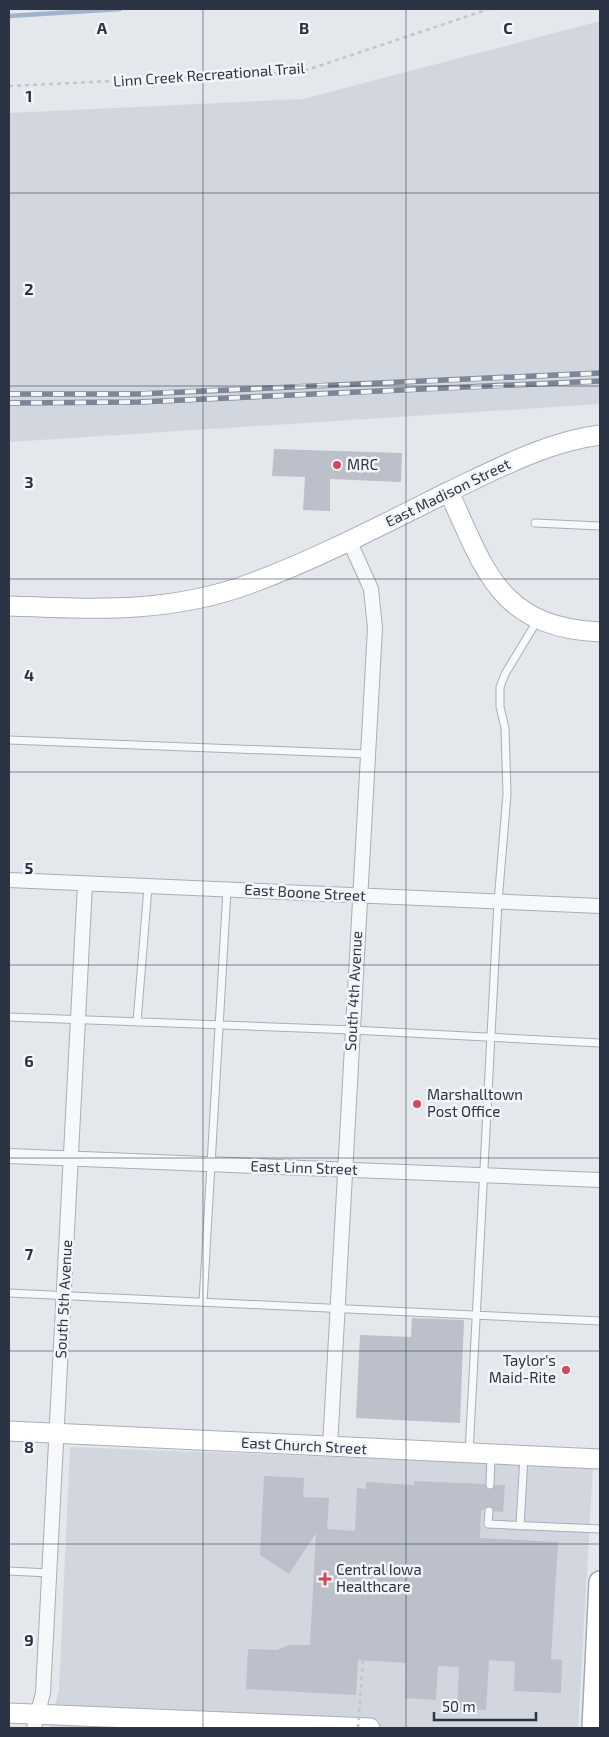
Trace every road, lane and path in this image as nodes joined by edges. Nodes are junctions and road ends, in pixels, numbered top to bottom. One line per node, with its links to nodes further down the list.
1 (489, 9): 2 (path, Linn Creek Recreational Trail)
2 (9, 86)
3 (600, 435): 4 (main road, East Madison Street)
4 (449, 492): 7 (main road, East Madison Street); 9 (main road)
5 (534, 523): 6 (lane)
6 (600, 526)
7 (349, 540): 8 (main road, East Madison Street); 12 (street, South 4th Avenue)
8 (9, 606)
9 (537, 620): 10 (main road); 18 (lane)
10 (600, 632)
11 (9, 740): 12 (lane)
12 (368, 754): 17 (street, South 4th Avenue)
13 (9, 880): 14 (street, East Boone Street)
14 (85, 884): 15 (street, East Boone Street); 21 (street, South 5th Avenue)
15 (148, 886): 16 (street, East Boone Street); 22 (lane)
16 (226, 890): 17 (street, East Boone Street); 23 (lane)
17 (359, 896): 18 (street, East Boone Street); 24 (street, South 4th Avenue)
18 (498, 902): 19 (street, East Boone Street); 25 (lane)
19 (600, 906)
20 (9, 1017): 21 (lane)
21 (78, 1019): 22 (lane); 28 (street, South 5th Avenue)
22 (136, 1022): 23 (lane)
23 (219, 1025): 24 (lane); 29 (lane)
24 (352, 1030): 25 (lane); 30 (street, South 4th Avenue)
25 (491, 1037): 26 (lane); 31 (lane)
26 (600, 1043)
27 (9, 1156): 28 (street, East Linn Street)
28 (71, 1158): 29 (street, East Linn Street); 34 (street, South 5th Avenue)
29 (211, 1164): 30 (street, East Linn Street); 35 (lane)
30 (345, 1170): 31 (street, East Linn Street); 36 (street, South 4th Avenue)
31 (484, 1175): 32 (street, East Linn Street); 37 (lane)
32 (600, 1180)
33 (9, 1294): 34 (lane)
34 (64, 1296): 35 (lane); 40 (street, South 5th Avenue)
35 (203, 1302): 36 (lane)
36 (338, 1309): 37 (lane); 41 (street, South 4th Avenue)
37 (476, 1315): 38 (lane); 42 (lane)
38 (600, 1321)
39 (9, 1432): 40 (main road, East Church Street)
40 (56, 1434): 41 (main road, East Church Street); 51 (street, South 5th Avenue)
41 (330, 1447): 42 (main road, East Church Street)
42 (469, 1453): 43 (main road, East Church Street)
43 (491, 1454): 44 (main road, East Church Street); 46 (lane)
44 (524, 1455): 45 (main road, East Church Street); 48 (lane)
45 (600, 1459)
46 (490, 1485)
47 (489, 1511): 48 (lane)
48 (520, 1526): 49 (lane)
49 (600, 1529)
50 (9, 1571): 51 (lane)
51 (49, 1573): 56 (street, South 5th Avenue)
52 (600, 1582): 53 (main road)
53 (600, 1595): 59 (main road)
54 (363, 1660): 57 (path, bridge)
55 (9, 1713): 56 (main road)
56 (36, 1721): 58 (main road)
57 (358, 1728)
58 (370, 1728)
59 (593, 1728)

